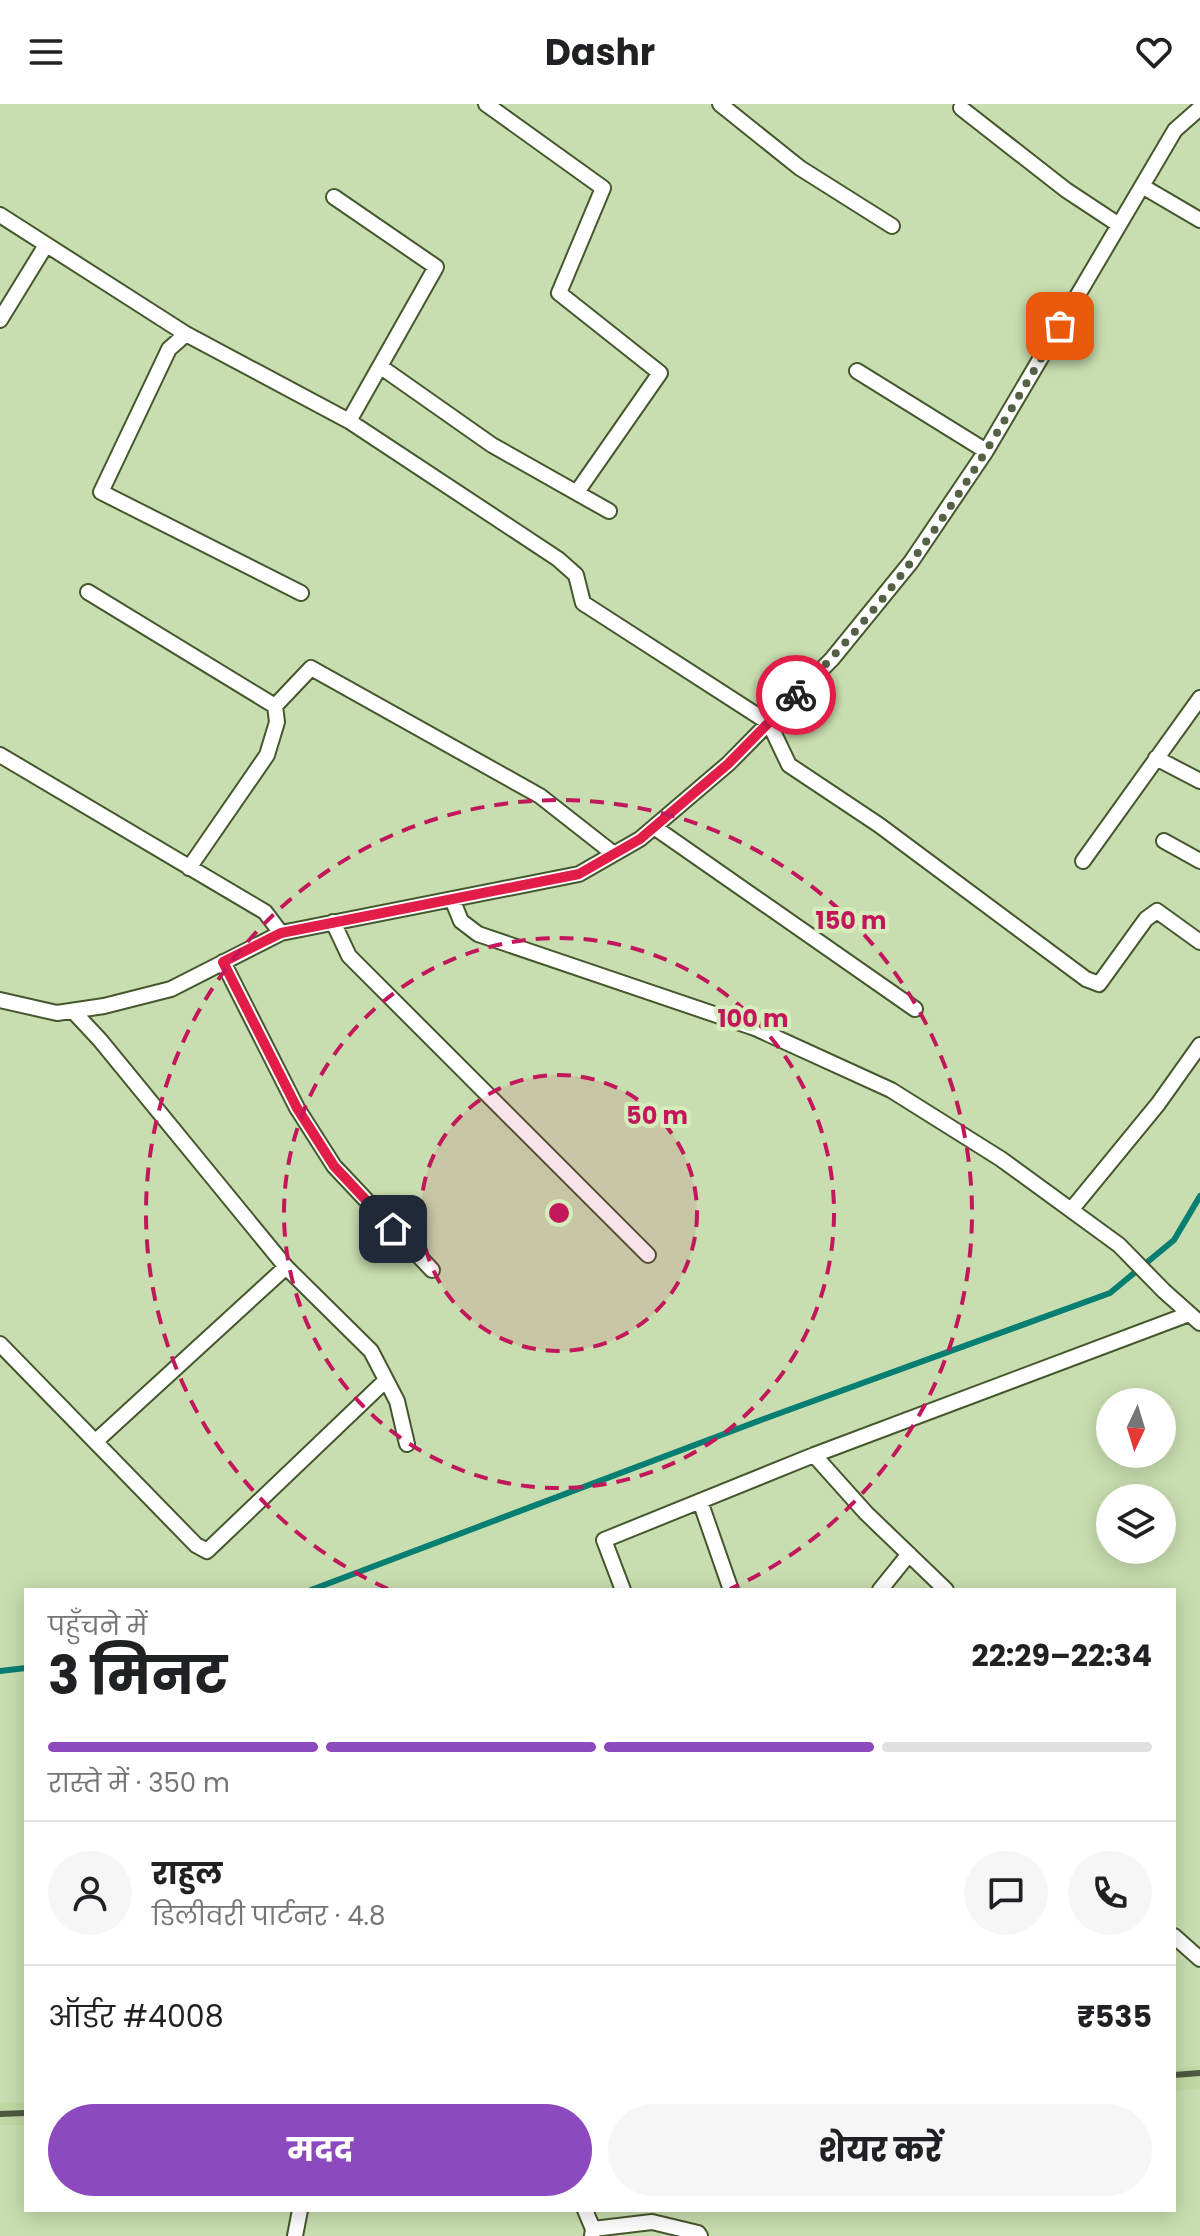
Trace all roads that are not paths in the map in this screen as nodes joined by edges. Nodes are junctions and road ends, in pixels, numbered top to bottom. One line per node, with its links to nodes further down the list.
1 (486, 104): 18 (street)
2 (720, 104): 10 (street)
3 (961, 108): 9 (street)
4 (1200, 108): 5 (street)
5 (1142, 186): 8 (street); 9 (street)
6 (334, 197): 14 (street)
7 (0, 215): 11 (street)
8 (1200, 220)
9 (1119, 225): 17 (street)
10 (892, 226)
11 (46, 245): 12 (street); 13 (street)
12 (0, 320)
13 (186, 334): 16 (street); 21 (street)
14 (381, 367): 16 (street); 18 (street)
15 (857, 371): 17 (street)
16 (349, 421): 24 (street)
17 (986, 451): 24 (street)
18 (577, 492): 19 (street)
19 (609, 511)
20 (88, 592): 23 (street)
21 (301, 593)
22 (1200, 698): 26 (street)
23 (275, 706): 30 (street); 33 (street)
24 (769, 723): 28 (street); 37 (street)
25 (0, 755): 33 (street)
26 (1156, 758): 27 (street); 31 (street)
27 (1200, 781)
28 (654, 827): 30 (street); 40 (street)
29 (1164, 841): 32 (street)
30 (614, 854): 34 (street)
31 (1083, 861)
32 (1200, 861)
33 (189, 868): 36 (street)
34 (452, 899): 35 (street); 43 (street)
35 (333, 922): 36 (street); 44 (street)
36 (281, 933): 38 (street)
37 (1200, 942)
38 (223, 962): 41 (street); 46 (street)
39 (0, 1000): 41 (street)
40 (915, 1009)
41 (73, 1011): 45 (street)
42 (1200, 1045): 43 (street)
43 (1071, 1210): 47 (street)
44 (648, 1255)
45 (286, 1267): 49 (street); 50 (street)
46 (432, 1270)
47 (1195, 1318): 52 (street)
48 (0, 1344): 50 (street)
49 (385, 1381): 50 (street); 51 (street)
50 (96, 1441)
51 (407, 1444)
52 (814, 1455): 53 (street); 54 (street)
53 (700, 1501): 55 (street); 56 (street)
54 (909, 1554): 57 (street); 58 (street)
55 (622, 1588)
56 (730, 1588)
57 (882, 1588)
58 (944, 1588)
59 (1176, 1938): 60 (street)
60 (1200, 1959)
61 (300, 2212): 64 (street)
62 (586, 2212): 63 (street)
63 (592, 2232): 65 (street)
64 (295, 2236)
65 (700, 2236)

